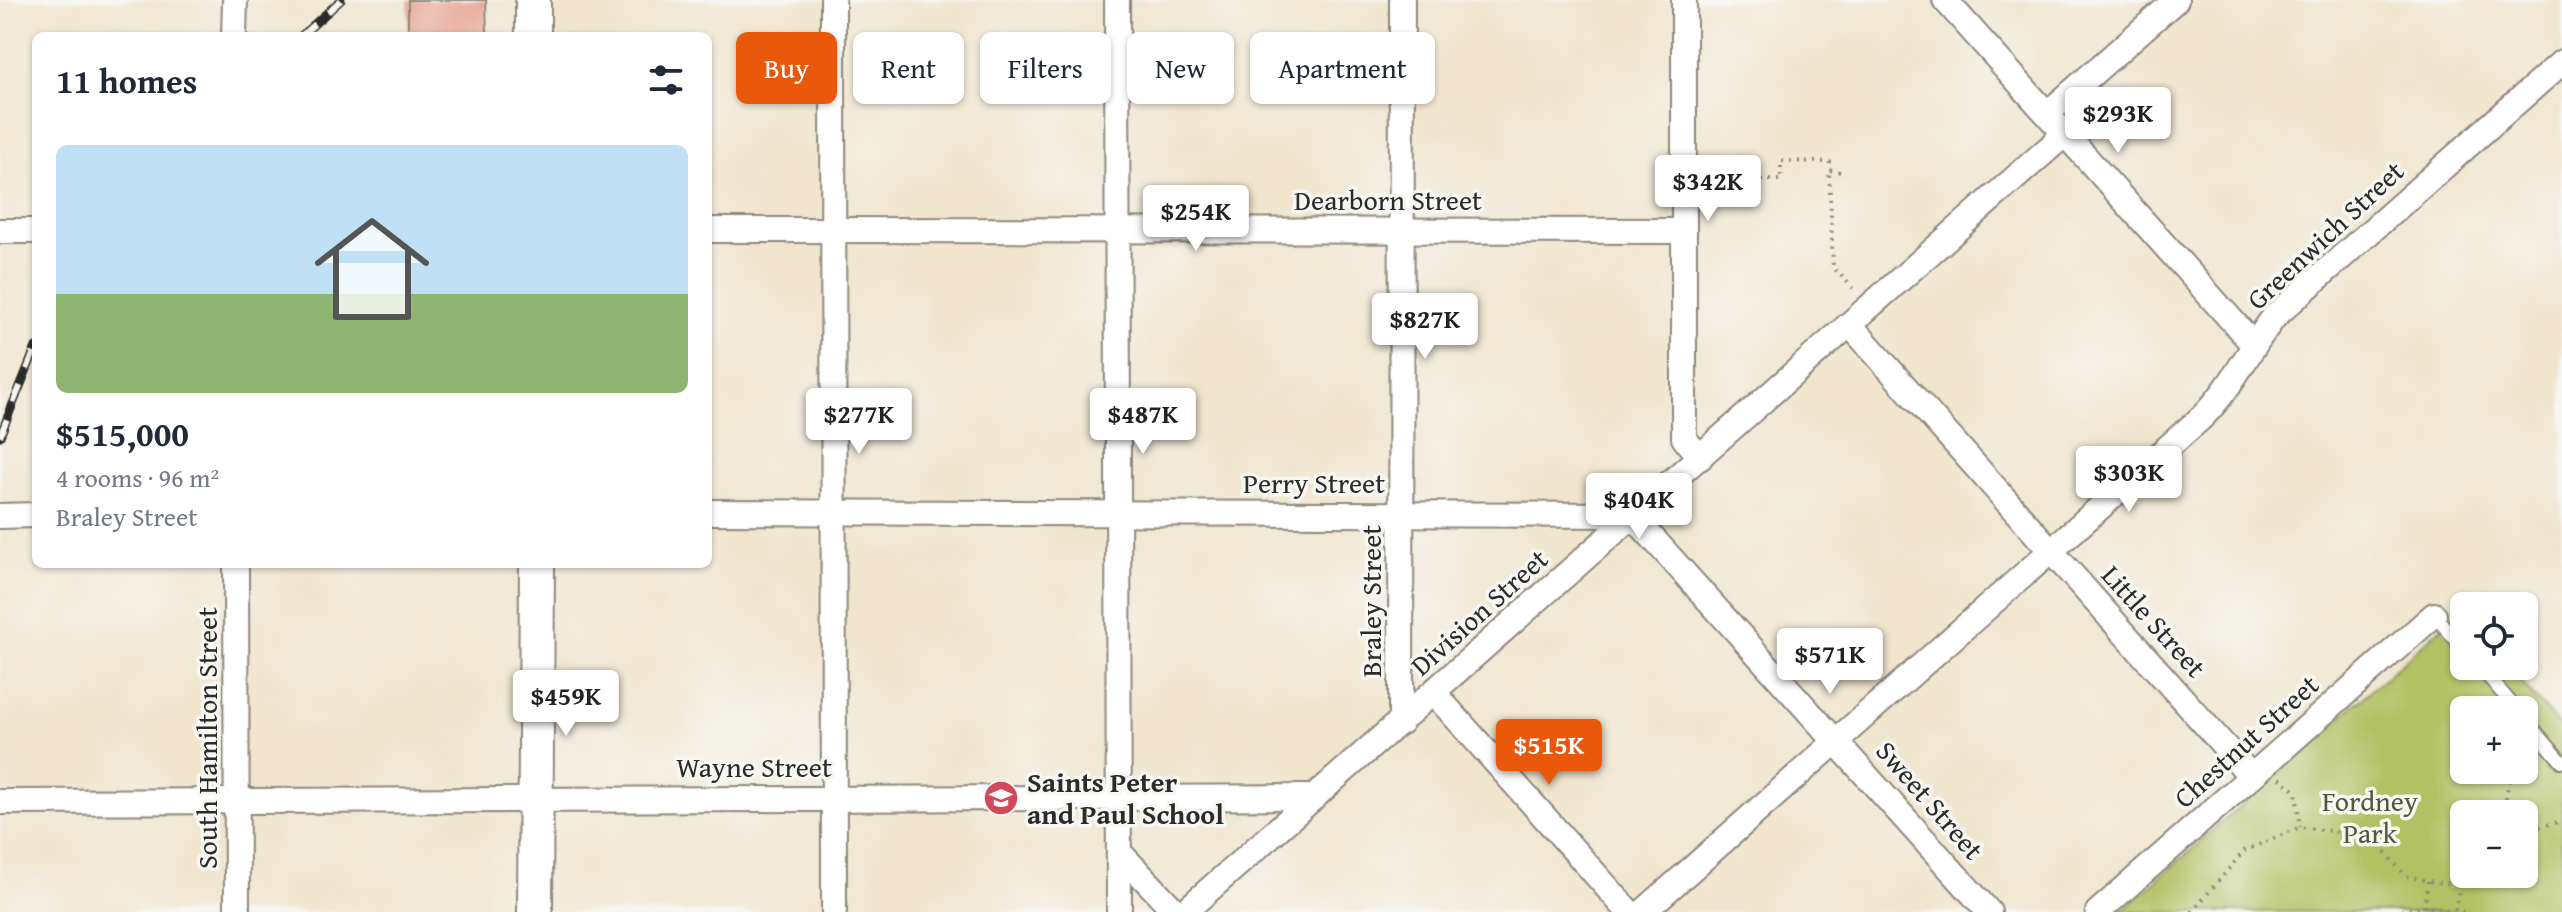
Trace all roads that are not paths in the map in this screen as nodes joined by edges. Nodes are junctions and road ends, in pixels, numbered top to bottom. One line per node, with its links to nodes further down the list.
1 (235, 0): 9 (street)
2 (533, 0): 10 (street)
3 (833, 0): 16 (street)
4 (1117, 0): 14 (street)
5 (1402, 0): 17 (street, Braley Street)
6 (1684, 0): 20 (street)
7 (1945, 0): 12 (street)
8 (2176, 0): 12 (street)
9 (234, 32)
10 (533, 32)
11 (2562, 62): 22 (street, Greenwich Street)
12 (2048, 113): 13 (street)
13 (2066, 133): 21 (street, Division Street); 22 (street)
14 (1118, 229): 16 (street, Dearborn Street); 17 (street, Dearborn Street); 28 (street)
15 (712, 230): 16 (street, Dearborn Street)
16 (834, 230): 25 (street)
17 (1402, 230): 20 (street, Dearborn Street); 26 (street, Braley Street)
18 (0, 231): 19 (street)
19 (32, 231)
20 (1684, 231): 23 (street)
21 (1851, 326): 23 (street, Division Street); 31 (street, Little Street)
22 (2253, 344): 31 (street, Greenwich Street)
23 (1700, 458): 29 (street, Division Street)
24 (712, 512): 25 (street, Perry Street)
25 (835, 512): 28 (street, Perry Street); 45 (street)
26 (1401, 513): 28 (street, Perry Street); 29 (street, Perry Street); 39 (street, Braley Street)
27 (32, 515): 30 (street)
28 (1119, 515): 44 (street)
29 (1632, 515): 37 (street, Division Street); 41 (street, Sweet Street)
30 (0, 516)
31 (2051, 550): 41 (street, Greenwich Street); 43 (street, Little Street)
32 (236, 568): 48 (street, South Hamilton Street)
33 (537, 568): 47 (street)
34 (2434, 615): 35 (lane); 43 (street, Chestnut Street)
35 (2450, 633)
36 (2491, 680): 38 (lane)
37 (1434, 693): 39 (street, Division Street); 57 (street)
38 (2505, 696)
39 (1401, 722): 46 (street, Division Street)
40 (2538, 734): 42 (lane)
41 (1838, 741): 58 (street, Greenwich Street); 59 (street, Sweet Street)
42 (2562, 762)
43 (2260, 775): 60 (street, Chestnut Street)
44 (1119, 796): 45 (street, Wayne Street); 46 (street, Wayne Street); 50 (street)
45 (834, 797): 47 (street, Wayne Street); 53 (street)
46 (1315, 797): 56 (street, Division Street)
47 (536, 798): 48 (street, Wayne Street); 52 (street)
48 (238, 801): 49 (street, Wayne Street); 51 (street, South Hamilton Street)
49 (0, 802)
50 (1120, 853): 54 (street); 55 (street)
51 (237, 912)
52 (535, 912)
53 (834, 912)
54 (1119, 912)
55 (1176, 912)
56 (1184, 912)
57 (1629, 912)
58 (1643, 912)
59 (1989, 912)
60 (2098, 912)

